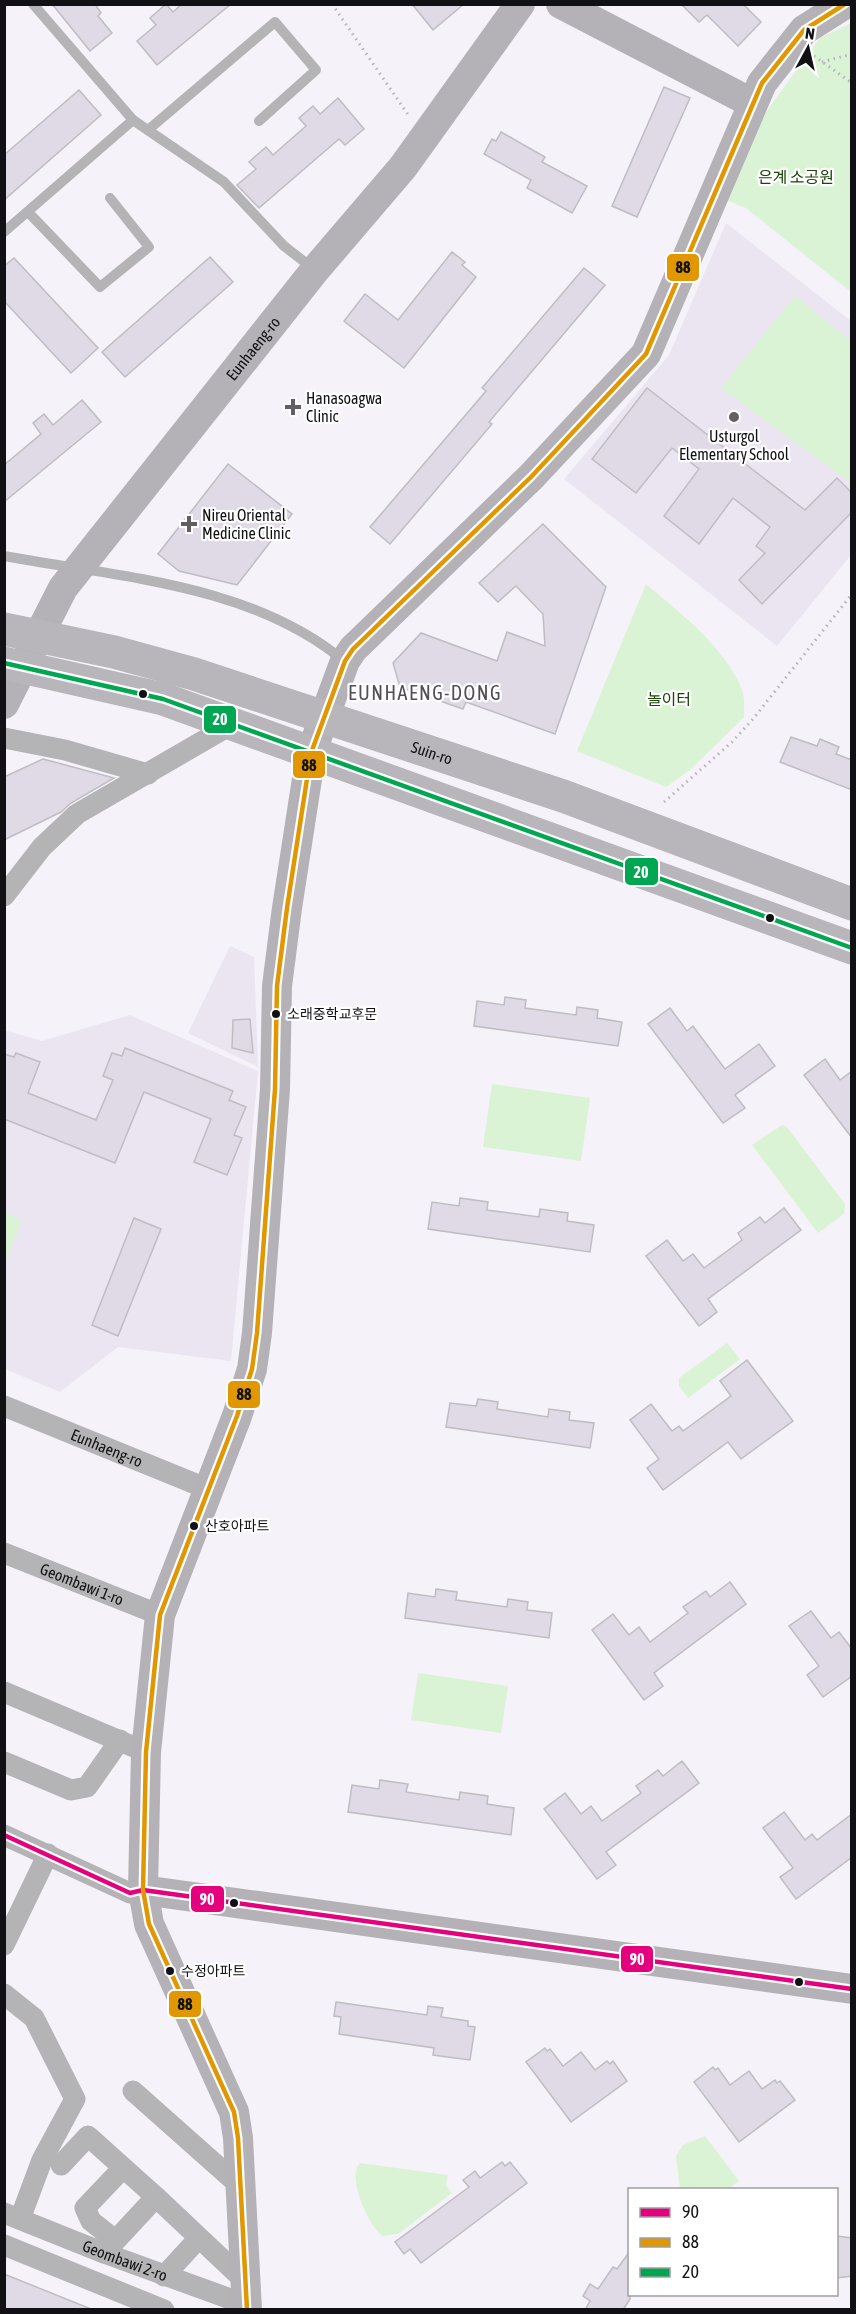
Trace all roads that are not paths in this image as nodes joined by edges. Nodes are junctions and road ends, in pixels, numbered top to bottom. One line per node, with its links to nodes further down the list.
1 (33, 4): 6 (lane)
2 (520, 4): 12 (street, Eunhaeng-ro)
3 (561, 4): 5 (street)
4 (845, 4): 5 (street)
5 (752, 103): 17 (street)
6 (133, 120): 8 (lane); 10 (lane)
7 (259, 121): 8 (lane)
8 (148, 130): 12 (lane)
9 (110, 198): 10 (lane)
10 (28, 212): 11 (lane)
11 (4, 232)
12 (315, 270): 14 (street, Eunhaeng-ro)
13 (4, 556): 14 (lane)
14 (78, 569): 16 (street, Eunhaeng-ro); 17 (lane)
15 (4, 629): 16 (main road, Suin-ro)
16 (39, 635): 18 (street, Eunhaeng-ro); 20 (main road, Suin-ro)
17 (345, 661): 20 (street)
18 (14, 664): 19 (street, Eunhaeng-ro); 21 (main road)
19 (4, 704)
20 (324, 717): 23 (street); 26 (main road, Suin-ro)
21 (234, 723): 23 (main road); 24 (street)
22 (4, 738): 24 (street)
23 (311, 753): 27 (main road); 29 (street)
24 (148, 774): 25 (street)
25 (4, 896)
26 (852, 904)
27 (852, 948)
28 (4, 1406): 29 (street, Eunhaeng-ro)
29 (208, 1489): 31 (street)
30 (4, 1554): 31 (street, Geombawi 1-ro)
31 (160, 1615): 33 (street)
32 (4, 1692): 33 (street)
33 (133, 1746): 34 (street); 37 (street)
34 (4, 1762)
35 (4, 1835): 36 (street)
36 (48, 1854): 37 (street); 38 (street)
37 (143, 1890): 39 (street); 44 (street)
38 (4, 1945)
39 (852, 1989)
40 (4, 1994): 46 (street)
41 (133, 2091): 44 (street)
42 (61, 2165): 43 (street)
43 (123, 2168): 45 (street); 49 (street)
44 (240, 2186): 51 (street)
45 (156, 2198): 47 (street); 49 (street)
46 (12, 2216): 49 (street, Geombawi 2-ro)
47 (199, 2238): 50 (street); 51 (street)
48 (4, 2245): 52 (street)
49 (109, 2247): 50 (street, Geombawi 2-ro)
50 (164, 2276): 51 (street, Geombawi 2-ro)
51 (246, 2299)
52 (164, 2310)

